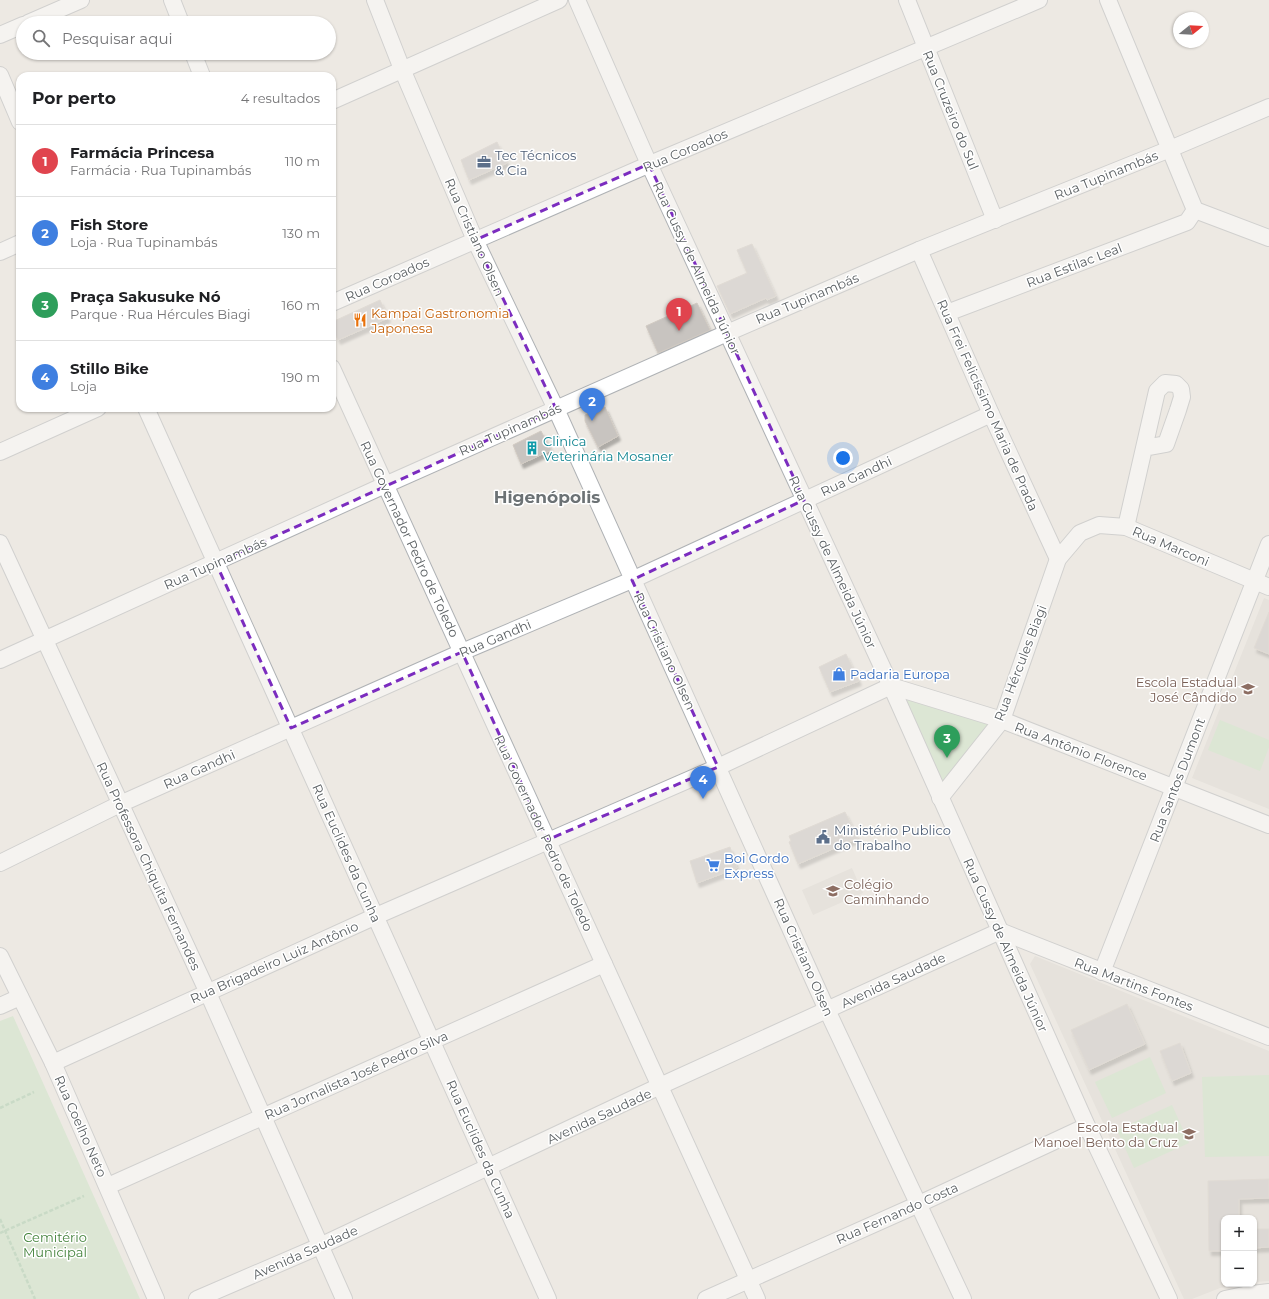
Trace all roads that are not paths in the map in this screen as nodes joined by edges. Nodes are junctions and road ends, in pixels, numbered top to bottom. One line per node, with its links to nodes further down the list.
1 (81, 0): 9 (street)
2 (172, 0): 10 (street)
3 (375, 0): 15 (street, Rua Cristiano Olsen)
4 (559, 0): 15 (street)
5 (577, 0): 22 (street, Rua Cussy de Almeida Júnior)
6 (907, 0): 13 (street, Rua Cruzeiro do Sul)
7 (1039, 0): 13 (street, Rua Coroados)
8 (1108, 0): 21 (street)
9 (44, 16)
10 (178, 16)
11 (16, 28): 12 (street)
12 (0, 35)
13 (926, 48): 22 (street, Rua Coroados); 24 (street, Rua Cruzeiro do Sul)
14 (196, 60): 16 (street)
15 (402, 69): 18 (street); 26 (street, Rua Cristiano Olsen)
16 (200, 72)
17 (0, 75): 20 (street)
18 (336, 99)
19 (1269, 107): 21 (street, Rua Tupinambás)
20 (16, 113)
21 (1170, 149): 23 (street); 24 (street, Rua Tupinambás)
22 (650, 164): 26 (street, Rua Coroados); 32 (street, Rua Cussy de Almeida Júnior)
23 (1195, 210): 25 (street); 31 (street, Rua Estilac Leal)
24 (995, 220): 28 (street, Rua Tupinambás)
25 (1269, 238)
26 (475, 240): 30 (street, Rua Coroados); 34 (street, Rua Cristiano Olsen)
27 (16, 245): 29 (street)
28 (918, 250): 31 (street, Rua Frei Felicíssimo Maria de Prada); 32 (street, Rua Tupinambás)
29 (0, 252)
30 (336, 302)
31 (947, 313): 37 (street, Rua Frei Felicíssimo Maria de Prada)
32 (727, 333): 34 (street, Rua Tupinambás); 41 (street, Rua Cussy de Almeida Júnior)
33 (336, 377): 40 (street, Rua Governador Pedro de Toledo)
34 (556, 409): 40 (street, Rua Tupinambás); 47 (street, Rua Cristiano Olsen)
35 (89, 412): 39 (street)
36 (148, 412): 46 (street, Rua Euclides da Cunha)
37 (991, 414): 41 (street, Rua Gandhi); 45 (street, Rua Frei Felicíssimo Maria de Prada)
38 (1144, 448): 42 (street)
39 (0, 452)
40 (386, 485): 46 (street, Rua Tupinambás); 50 (street, Rua Governador Pedro de Toledo)
41 (804, 500): 47 (street, Rua Gandhi); 52 (street, Rua Cussy de Almeida Júnior)
42 (1126, 527): 45 (street, Rua Marconi); 48 (street, Rua Marconi)
43 (0, 543): 49 (street, Rua Professora Chiquita Fernandes)
44 (1269, 544): 48 (street, Rua Santos Dumont)
45 (1058, 559): 53 (street, Rua Hércules Biagi)
46 (216, 563): 49 (street, Rua Tupinambás); 54 (street, Rua Euclides da Cunha)
47 (632, 580): 50 (street, Rua Gandhi); 55 (street, Rua Cristiano Olsen)
48 (1262, 584): 56 (street, Rua Santos Dumont)
49 (45, 640): 51 (street, Rua Tupinambás); 58 (street, Rua Professora Chiquita Fernandes)
50 (462, 652): 54 (street, Rua Gandhi); 60 (street, Rua Governador Pedro de Toledo)
51 (0, 660)
52 (891, 686): 53 (street, Rua Antônio Florence); 55 (street, Rua Brigadeiro Luiz Antônio); 57 (street, Rua Cussy de Almeida Júnior)
53 (1002, 720): 56 (street, Rua Antônio Florence); 57 (street, Rua Hércules Biagi)
54 (291, 728): 58 (street, Rua Gandhi); 62 (street, Rua Euclides da Cunha)
55 (718, 768): 60 (street, Rua Brigadeiro Luiz Antônio); 70 (street, Rua Cristiano Olsen)
56 (1174, 787): 59 (street, Rua Antônio Florence); 66 (street, Rua Santos Dumont)
57 (940, 798): 63 (street, Rua Cussy de Almeida Júnior)
58 (120, 804): 61 (street, Rua Gandhi); 67 (street, Rua Professora Chiquita Fernandes)
59 (1269, 825)
60 (548, 840): 62 (street, Rua Brigadeiro Luiz Antônio); 65 (street, Rua Governador Pedro de Toledo)
61 (0, 862)
62 (376, 916): 67 (street, Rua Brigadeiro Luiz Antônio); 72 (street, Rua Euclides da Cunha)
63 (1000, 931): 66 (street, Rua Martins Fontes); 70 (street, Avenida Saudade); 76 (street, Rua Cussy de Almeida Júnior)
64 (0, 956): 68 (street, Rua Coelho Neto)
65 (604, 964): 72 (street, Rua Jornalista José Pedro Silva); 74 (street, Rua Governador Pedro de Toledo)
66 (1102, 972): 71 (street, Rua Martins Fontes)
67 (208, 992): 73 (street, Rua Brigadeiro Luiz Antônio); 75 (street, Rua Professora Chiquita Fernandes)
68 (20, 997): 69 (street); 73 (street, Rua Coelho Neto)
69 (0, 1006)
70 (827, 1010): 74 (street, Avenida Saudade); 79 (street, Rua Cristiano Olsen)
71 (1269, 1037)
72 (432, 1041): 75 (street, Rua Jornalista José Pedro Silva); 77 (street, Rua Euclides da Cunha)
73 (52, 1063): 78 (street, Rua Coelho Neto)
74 (660, 1086): 77 (street, Avenida Saudade); 81 (street, Rua Governador Pedro de Toledo)
75 (263, 1116): 78 (street, Rua Jornalista José Pedro Silva); 80 (street, Rua Professora Chiquita Fernandes)
76 (1087, 1126): 79 (street, Rua Fernando Costa); 90 (street, Rua Cussy de Almeida Júnior)
77 (489, 1168): 80 (street, Avenida Saudade); 86 (street, Rua Euclides da Cunha)
78 (108, 1186): 83 (street, Rua Coelho Neto)
79 (919, 1204): 81 (street, Rua Fernando Costa); 89 (street, Rua Cristiano Olsen)
80 (320, 1246): 84 (street, Avenida Saudade); 85 (street, Rua Professora Chiquita Fernandes)
81 (748, 1280): 87 (street, Rua Fernando Costa); 88 (street, Rua Governador Pedro de Toledo)
82 (1269, 1292): 91 (street)
83 (156, 1299)
84 (197, 1299)
85 (344, 1299)
86 (548, 1299)
87 (706, 1299)
88 (757, 1299)
89 (963, 1299)
90 (1169, 1299)
91 (1225, 1299)

